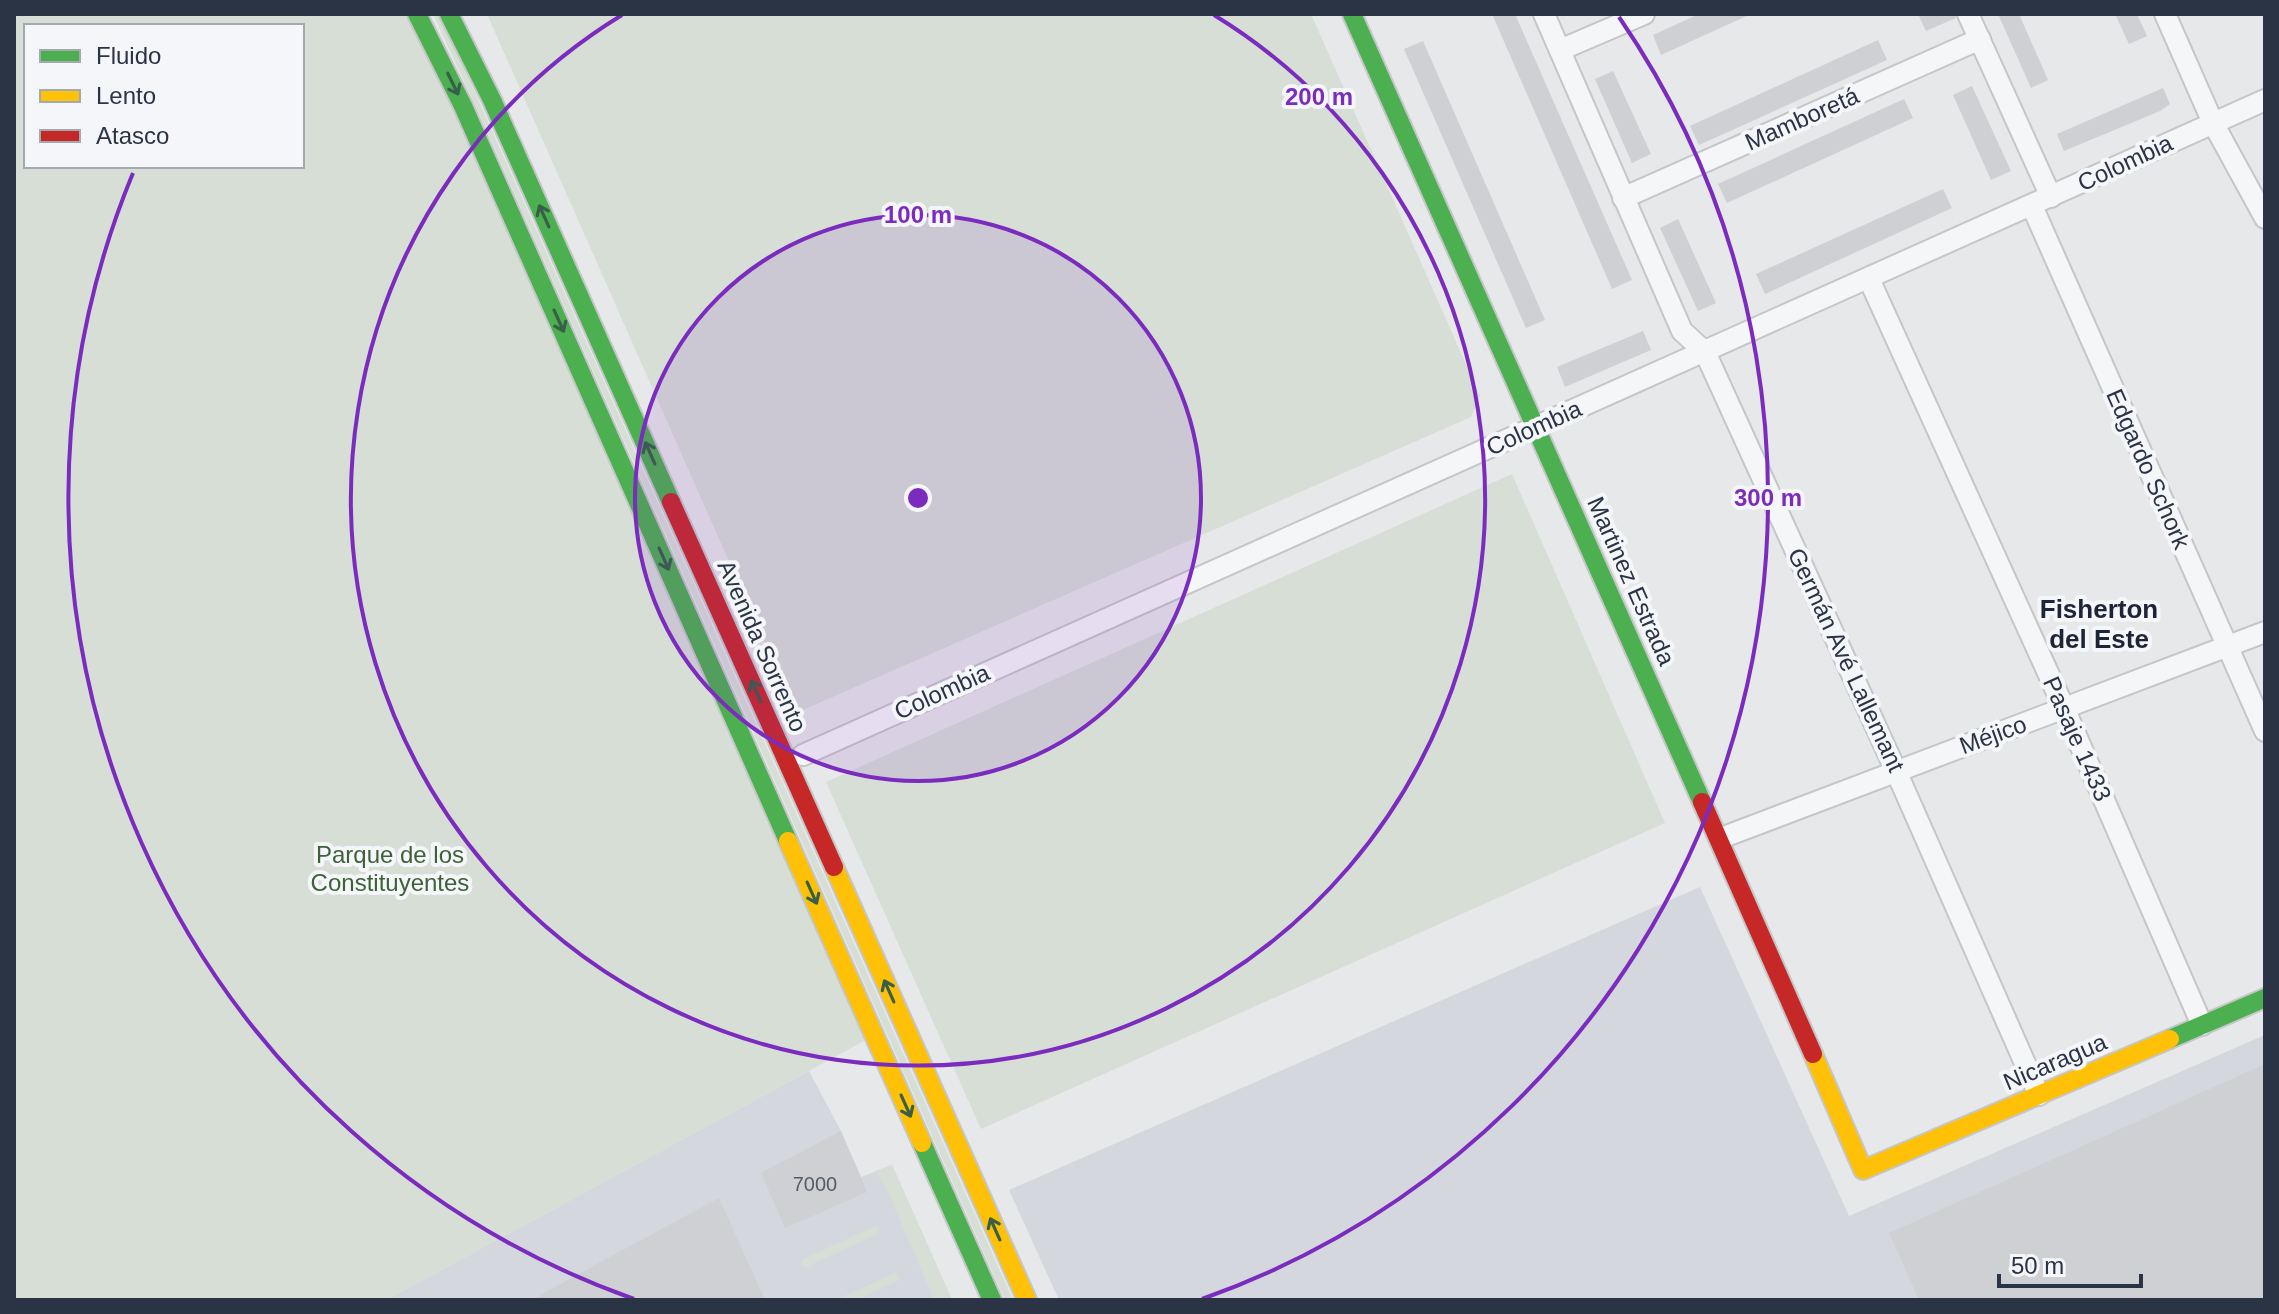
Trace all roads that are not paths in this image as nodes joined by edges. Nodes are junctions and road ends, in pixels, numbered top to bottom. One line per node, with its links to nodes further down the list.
1 (417, 14): 30 (main road, one-way to 30)
2 (449, 14): 31 (main road, Avenida Sorrento, one-way to 2)
3 (1352, 14): 18 (main road, Martinez Estrada)
4 (1544, 14): 9 (street, Germán Avé Lallemant)
5 (1644, 14): 9 (street)
6 (1968, 14): 8 (street)
7 (2165, 14): 11 (street)
8 (1980, 39): 12 (street); 13 (street, Mamboretá)
9 (1560, 50): 13 (street, Germán Avé Lallemant)
10 (2265, 100): 11 (street, Colombia)
11 (2213, 123): 12 (street, Colombia); 15 (street)
12 (2051, 197): 14 (street, Colombia)
13 (1623, 198): 17 (street, Germán Avé Lallemant)
14 (2032, 206): 16 (street, Colombia); 20 (street, Edgardo Schork)
15 (2265, 218)
16 (1869, 279): 17 (street, Colombia); 21 (street, Pasaje 1433)
17 (1705, 352): 18 (street, Colombia); 24 (street, Germán Avé Lallemant)
18 (1535, 428): 23 (street, Colombia); 25 (main road, Martinez Estrada)
19 (2265, 632): 20 (street, Méjico)
20 (2227, 646): 21 (street, Méjico); 22 (street, Edgardo Schork)
21 (2064, 708): 24 (street, Méjico); 27 (street, Pasaje 1433)
22 (2265, 731)
23 (803, 755)
24 (1896, 771): 25 (street, Méjico); 28 (street, Germán Avé Lallemant)
25 (1721, 838): 29 (main road, Martinez Estrada)
26 (2265, 998): 27 (main road, Nicaragua)
27 (2202, 1025): 28 (main road, Nicaragua)
28 (2039, 1095): 29 (main road, Nicaragua)
29 (1863, 1170)
30 (992, 1300)
31 (1027, 1300)

